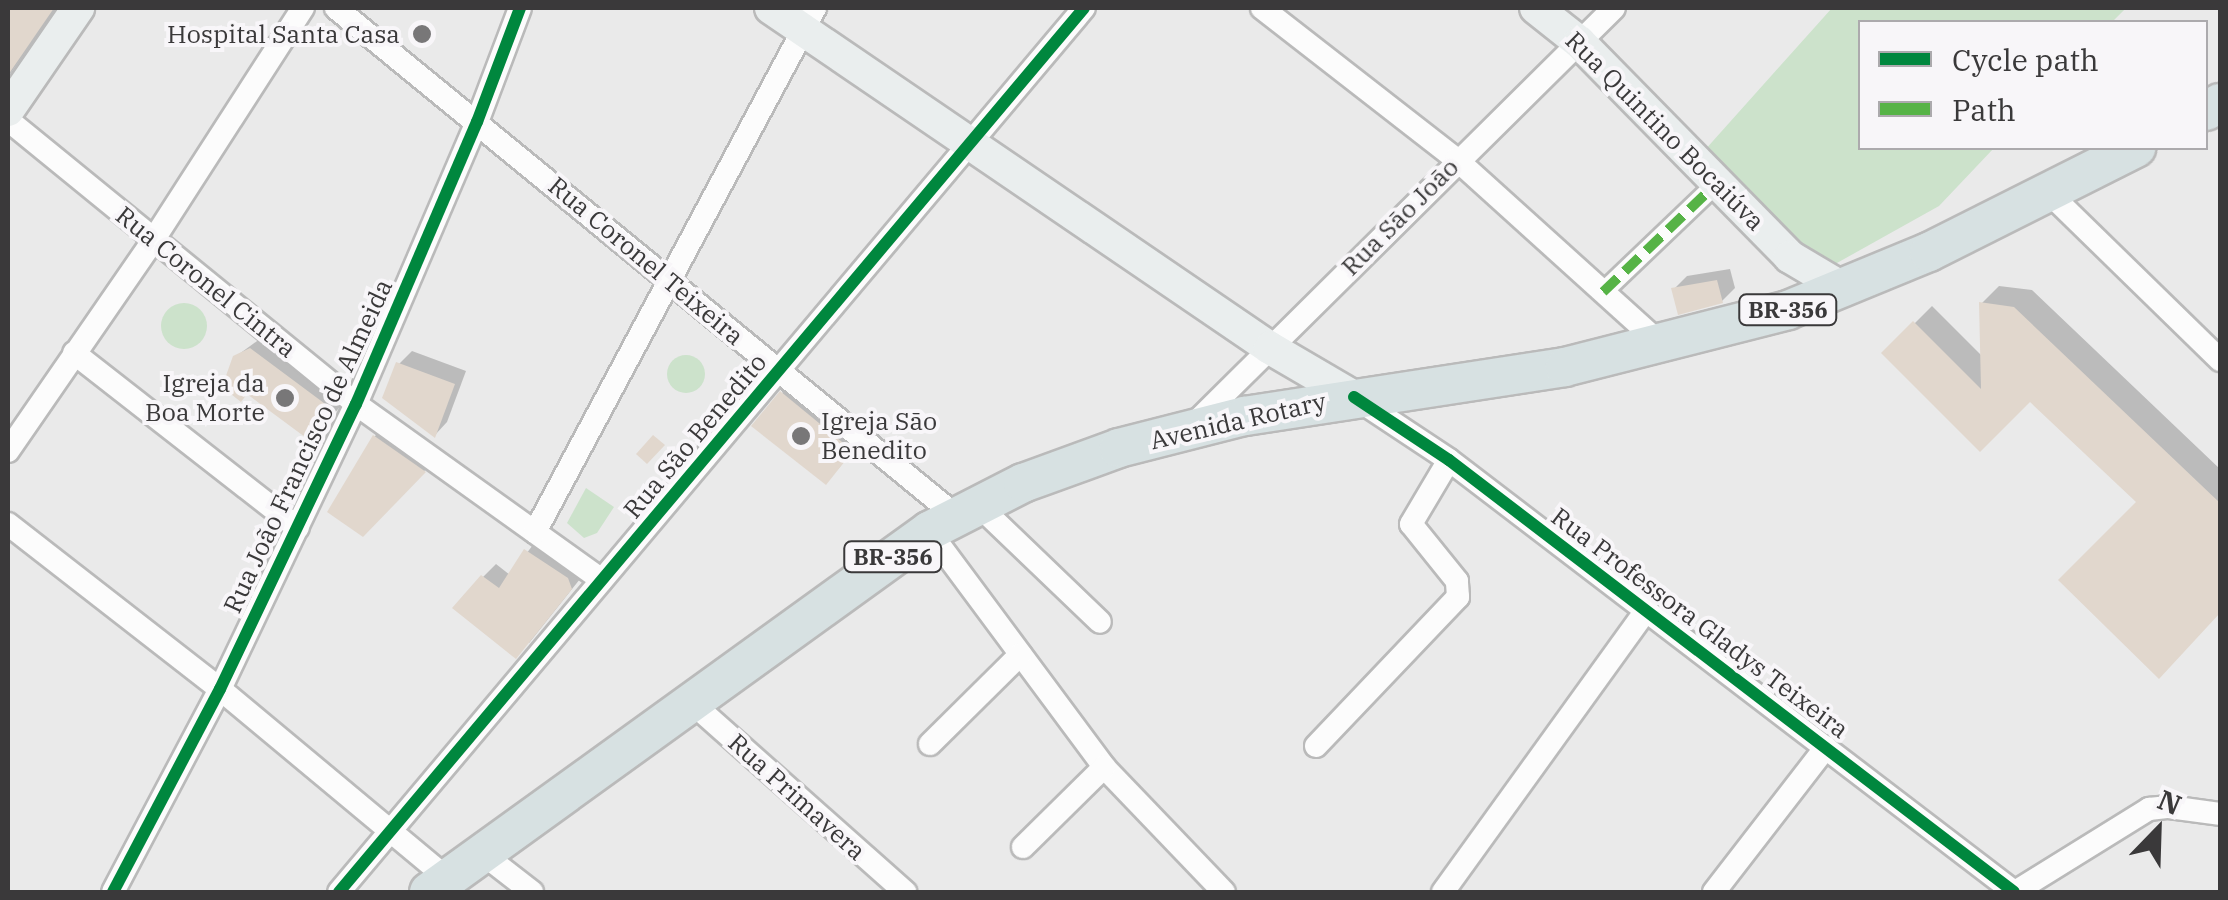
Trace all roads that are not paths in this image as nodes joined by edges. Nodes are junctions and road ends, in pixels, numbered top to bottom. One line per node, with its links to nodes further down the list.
1 (78, 8): 12 (main road)
2 (303, 8): 20 (street)
3 (336, 8): 14 (street, Rua Coronel Teixeira)
4 (520, 8): 14 (street, Rua João Francisco de Almeida)
5 (771, 8): 10 (main road, Rua Professora Gladys Teixeira)
6 (1084, 8): 15 (street, Rua São Benedito)
7 (1262, 8): 17 (street)
8 (1536, 8): 11 (main road, Rua Quintino Bocaiúva)
9 (1614, 8): 11 (street, Rua São João)
10 (809, 18): 15 (main road, Rua Professora Gladys Teixeira); 22 (street)
11 (1579, 42): 17 (street, Rua São João); 18 (main road, Rua Quintino Bocaiúva)
12 (8, 110)
13 (8, 120): 20 (street, Rua Coronel Cintra)
14 (477, 122): 22 (street, Rua Coronel Teixeira); 32 (street, Rua João Francisco de Almeida)
15 (968, 146): 27 (main road, Rua Professora Gladys Teixeira); 30 (street, Rua São Benedito)
16 (2132, 150): 19 (main road, Avenida Rotary / BR-356)
17 (1456, 159): 24 (street); 27 (street, Rua São João)
18 (1718, 182): 21 (main road, Rua Quintino Bocaiúva); 24 (street)
19 (2050, 193): 23 (main road, Avenida Rotary / BR-356); 29 (street)
20 (154, 239): 28 (street); 32 (street, Rua Coronel Cintra)
21 (1790, 258): 23 (main road, Rua Quintino Bocaiúva); 25 (main road)
22 (670, 280): 30 (street, Rua Coronel Teixeira); 39 (street)
23 (1844, 289): 25 (main road, Avenida Rotary / BR-356)
24 (1603, 292): 26 (street)
25 (1788, 310): 26 (main road, Avenida Rotary / BR-356)
26 (1662, 345): 31 (main road, Avenida Rotary / BR-356)
27 (1270, 348): 31 (main road, Rua Professora Gladys Teixeira); 33 (street, Rua São João)
28 (74, 353): 34 (street); 38 (street)
29 (2220, 360)
30 (779, 372): 36 (street, Rua Coronel Teixeira); 40 (street, Rua São Benedito)
31 (1354, 397): 33 (main road, Avenida Rotary / BR-356); 35 (street, Rua Professora Gladys Teixeira)
32 (356, 404): 38 (street, Rua João Francisco de Almeida); 39 (street, Rua Coronel Cintra)
33 (1189, 429): 36 (main road, Avenida Rotary / BR-356)
34 (8, 451)
35 (1449, 460): 41 (street, Rua Professora Gladys Teixeira); 47 (street)
36 (954, 517): 42 (street); 43 (street); 45 (main road, Avenida Rotary / BR-356)
37 (8, 524): 44 (street)
38 (298, 528): 44 (street, Rua João Francisco de Almeida)
39 (535, 532): 40 (street, Rua Coronel Cintra)
40 (602, 580): 51 (street, Rua São Benedito)
41 (1646, 611): 48 (street, Rua Professora Gladys Teixeira); 60 (street)
42 (1100, 622)
43 (1020, 656): 46 (street); 49 (street)
44 (220, 690): 51 (street); 55 (street, Rua João Francisco de Almeida)
45 (690, 701): 53 (main road, Avenida Rotary / BR-356); 58 (street, Rua Primavera)
46 (930, 744)
47 (1316, 746)
48 (1826, 747): 61 (street); 62 (street, Rua Professora Gladys Teixeira)
49 (1104, 768): 52 (street); 59 (street)
50 (2220, 814): 62 (street)
51 (394, 831): 54 (street); 56 (street, Rua São Benedito)
52 (1023, 847)
53 (483, 854): 54 (main road, Avenida Rotary / BR-356); 57 (street)
54 (438, 886)
55 (112, 892)
56 (339, 892)
57 (532, 892)
58 (904, 892)
59 (1224, 892)
60 (1444, 892)
61 (1714, 892)
62 (2014, 892)

